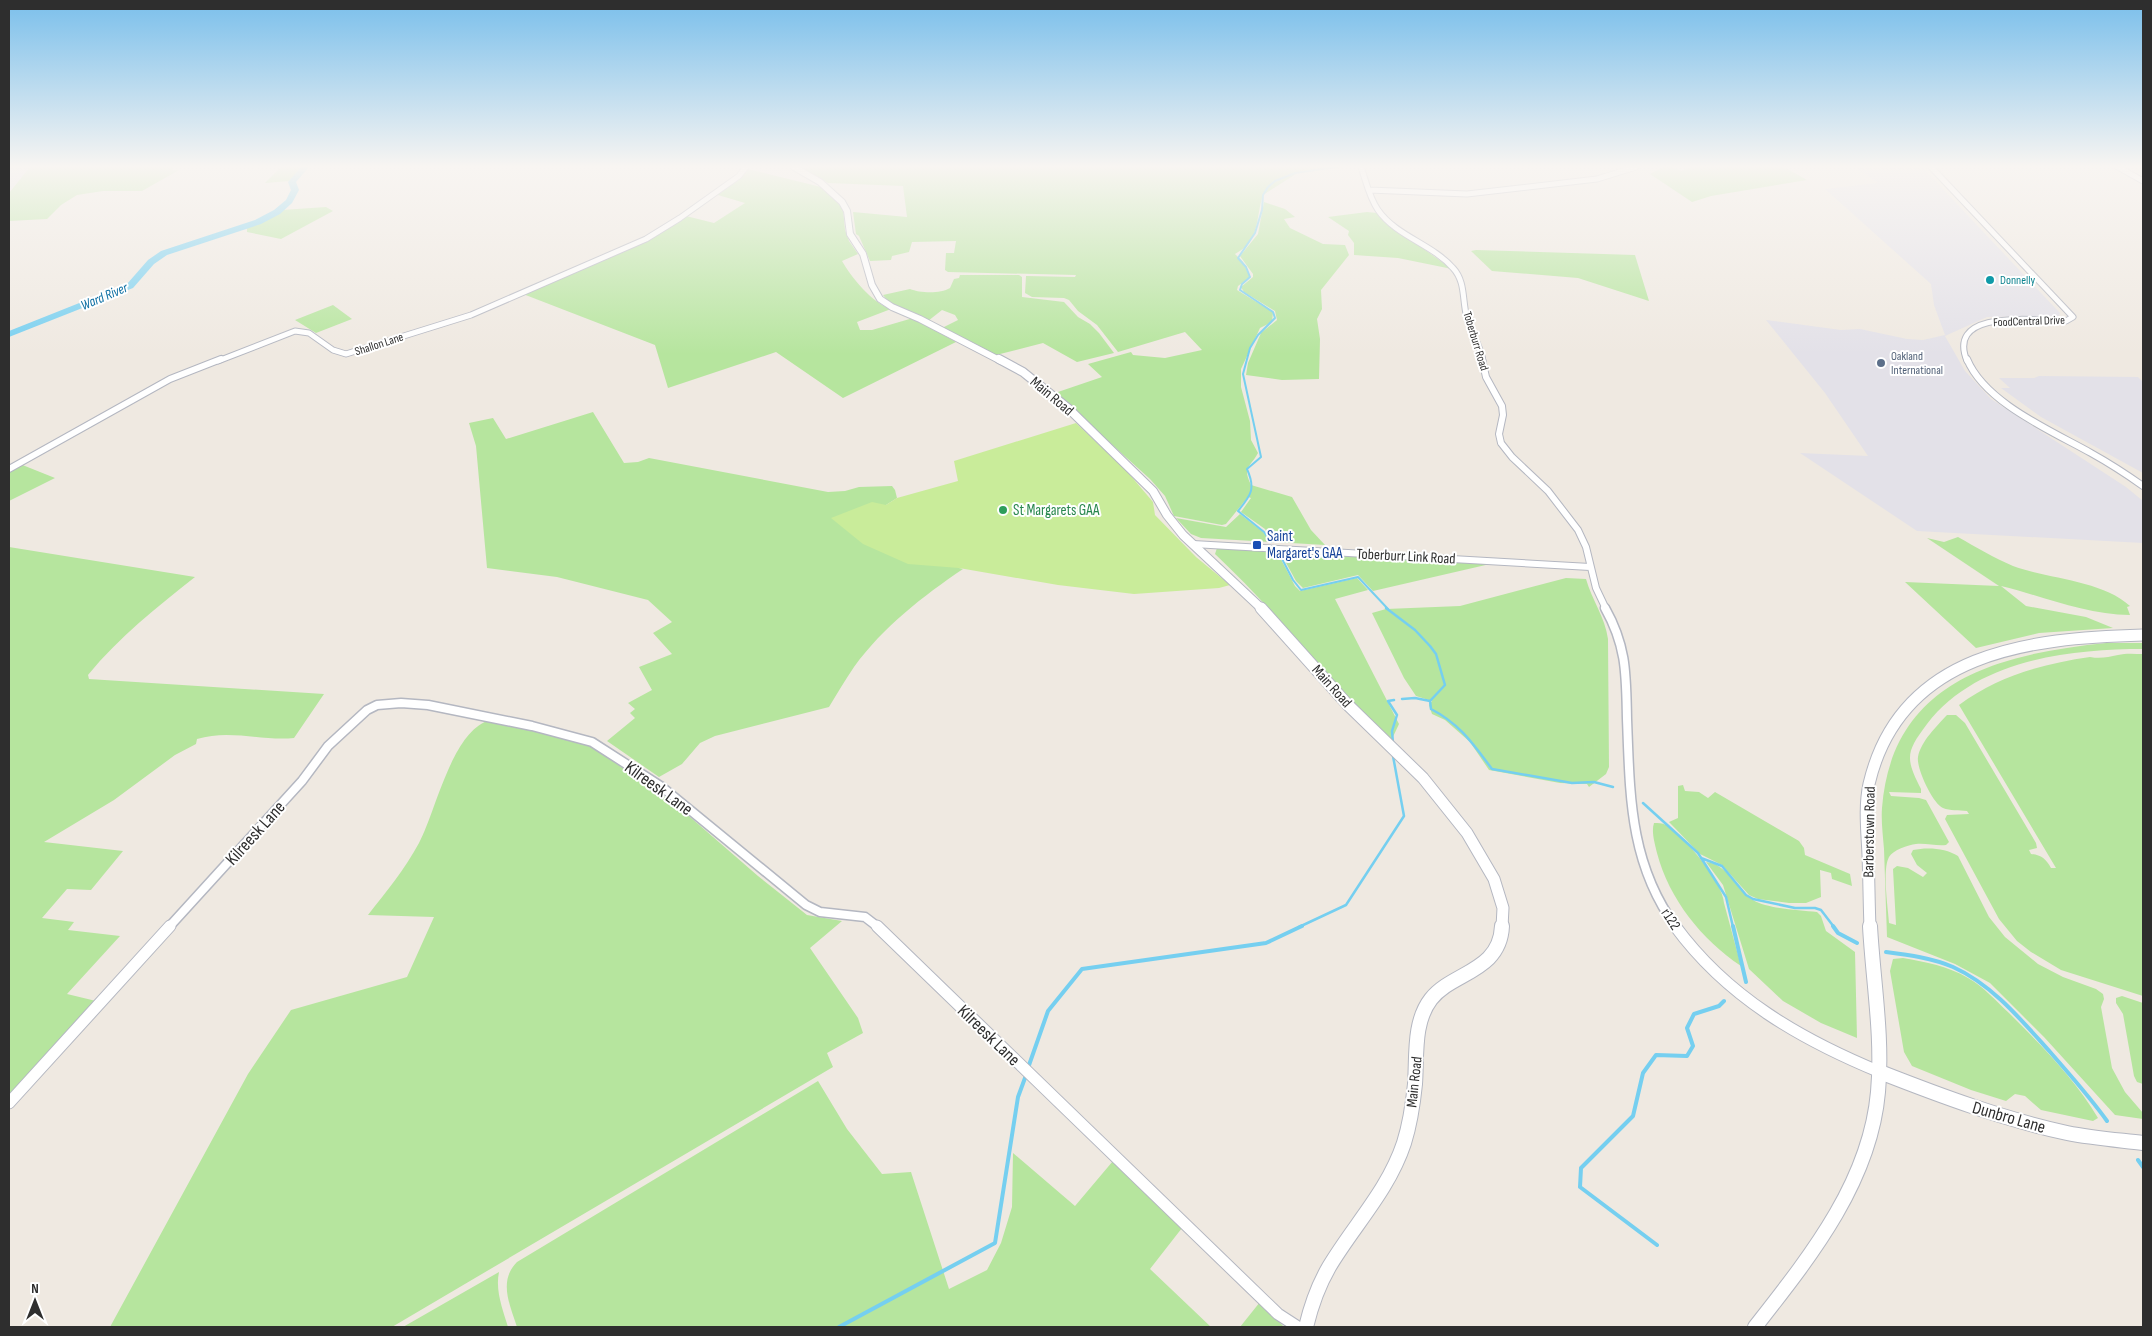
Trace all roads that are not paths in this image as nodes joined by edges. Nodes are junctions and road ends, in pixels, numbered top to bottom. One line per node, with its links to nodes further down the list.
1 (663, 229): 5 (street, Shallon Lane)
2 (849, 229): 7 (main road, Main Road)
3 (1399, 229): 8 (street, Toberburr Road)
4 (1991, 229): 6 (street, FoodCentral Drive)
5 (9, 469)
6 (2143, 485)
7 (1193, 544): 8 (street, Toberburr Link Road); 15 (main road, Main Road)
8 (1590, 567): 10 (street, Toberburr Road)
9 (2143, 635): 11 (main road, Barberstown Road)
10 (1624, 665): 11 (street, r122)
11 (1880, 1072): 13 (main road, Dunbro Lane); 16 (main road, Barberstown Road)
12 (9, 1103): 14 (street, Kilreesk Lane)
13 (2143, 1143)
14 (1298, 1327)
15 (1306, 1327)
16 (1756, 1327)

